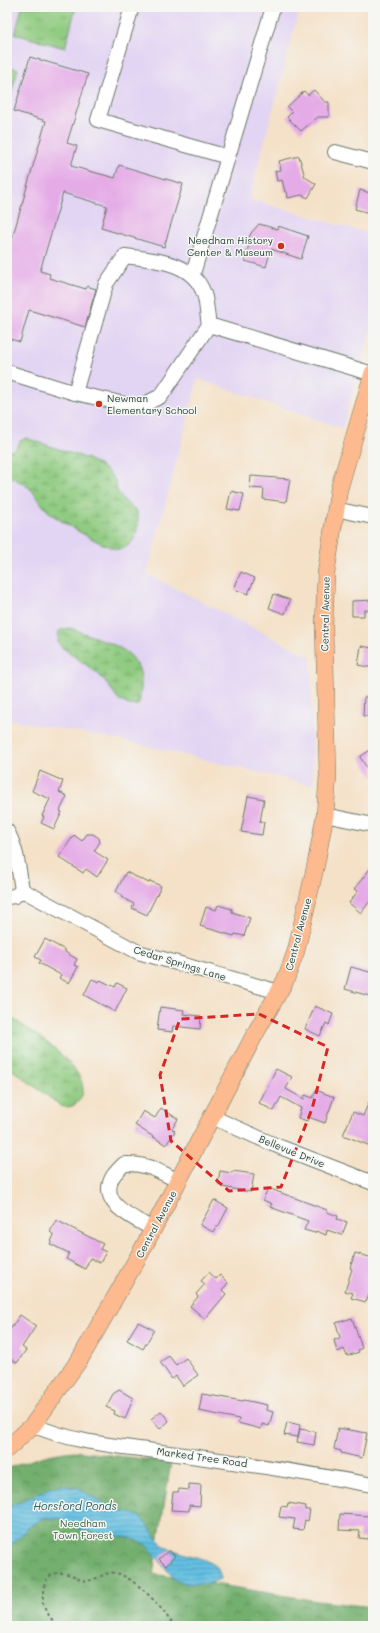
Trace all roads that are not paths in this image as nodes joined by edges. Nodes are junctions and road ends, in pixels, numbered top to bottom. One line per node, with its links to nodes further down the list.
1 (132, 7): 4 (street)
2 (273, 7): 4 (street)
3 (335, 152): 5 (street)
4 (228, 157): 6 (street)
5 (373, 162)
6 (193, 274): 7 (street); 10 (street)
7 (209, 325): 9 (street); 10 (street)
8 (7, 372): 10 (street)
9 (373, 373): 11 (main road, Central Avenue)
10 (75, 393)
11 (335, 509): 12 (street); 13 (main road, Central Avenue)
12 (373, 517)
13 (325, 815): 14 (street); 18 (main road, Central Avenue)
14 (373, 824)
15 (7, 831): 16 (street)
16 (22, 890): 17 (street); 18 (street, Cedar Springs Lane)
17 (7, 898)
18 (279, 992): 19 (main road, Central Avenue)
19 (212, 1117): 20 (main road, Central Avenue); 21 (street, Bellevue Drive)
20 (178, 1181): 22 (main road, Central Avenue); 22 (street)
21 (373, 1183)
22 (153, 1229): 23 (main road, Central Avenue)
23 (33, 1425): 24 (main road, Central Avenue); 25 (street, Marked Tree Road)
24 (7, 1449)
25 (373, 1485)

